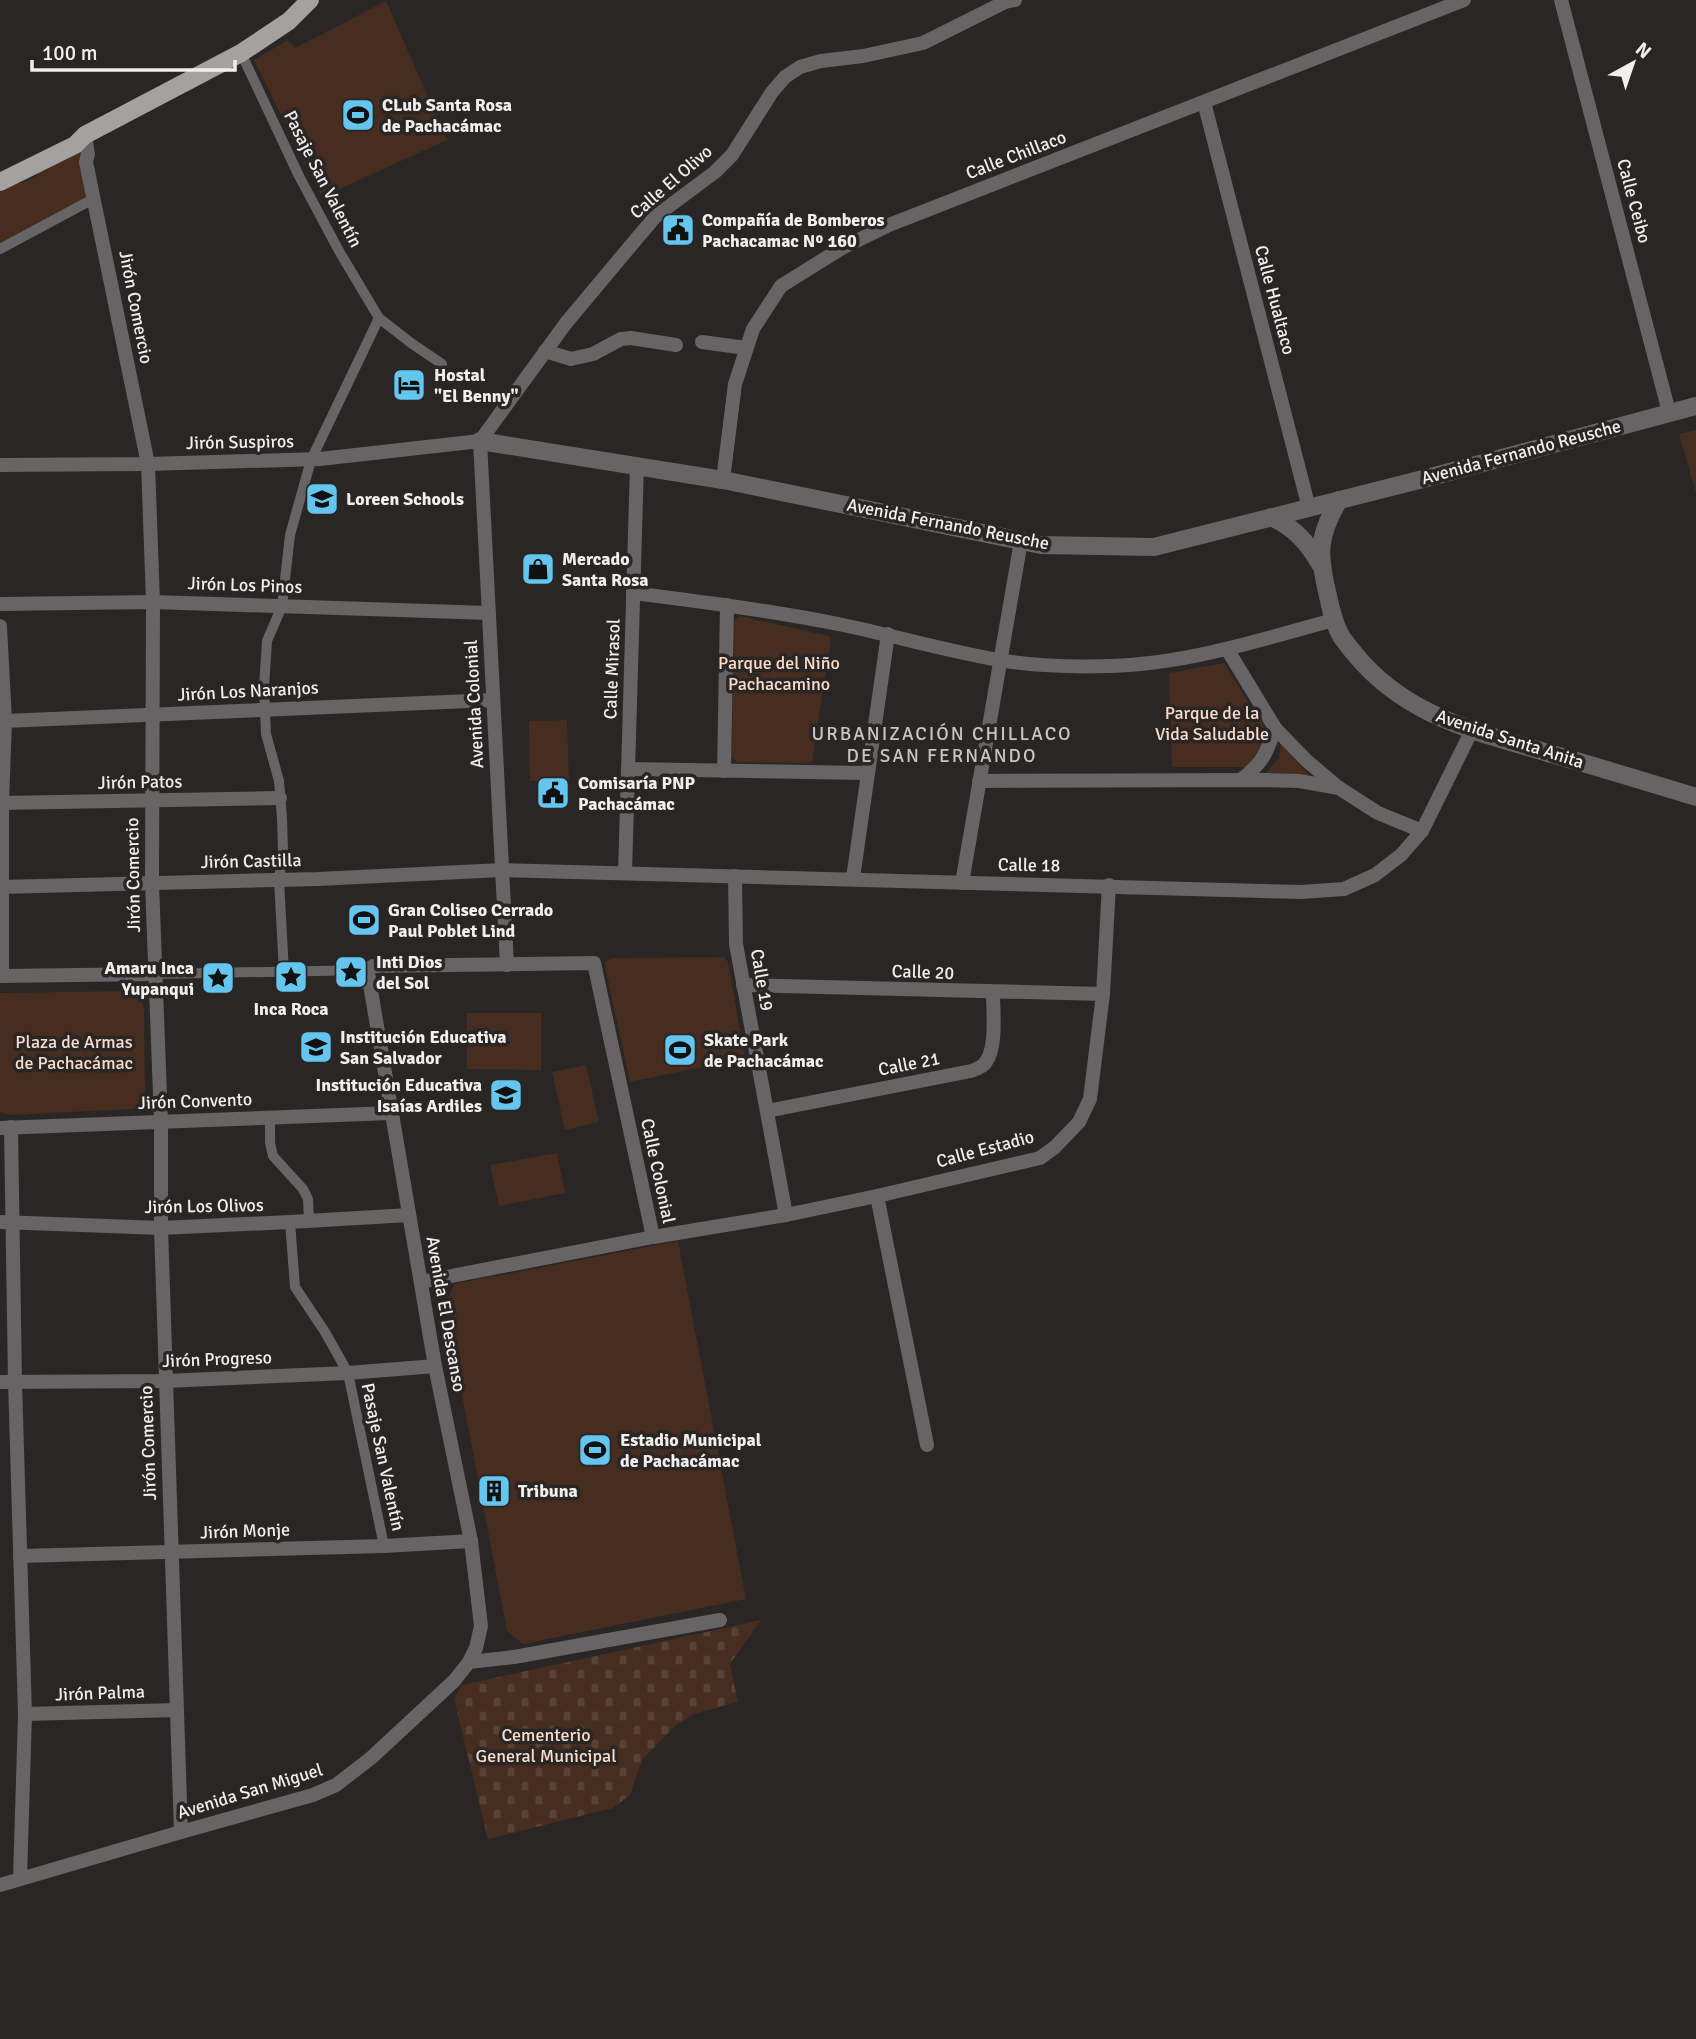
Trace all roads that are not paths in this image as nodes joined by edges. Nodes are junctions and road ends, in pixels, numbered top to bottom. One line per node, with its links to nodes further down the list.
1 (310, 0): 5 (main road)
2 (1014, 0): 16 (street, Calle El Olivo)
3 (1464, 0): 6 (street, Calle Chillaco)
4 (1561, 0): 19 (street, Calle Ceibo)
5 (241, 52): 7 (main road); 12 (street, Pasaje San Valentín)
6 (1204, 102): 15 (street, Calle Chillaco); 27 (street, Calle Hualtaco)
7 (85, 135): 8 (main road); 9 (main road); 10 (street, Jirón Comercio)
8 (0, 169)
9 (0, 182)
10 (95, 198): 11 (street); 22 (street, Jirón Comercio)
11 (0, 249)
12 (379, 318): 17 (street, Pasaje San Valentín); 21 (street)
13 (702, 342): 15 (street)
14 (676, 345): 16 (street)
15 (746, 348): 25 (street, Calle Chillaco)
16 (545, 351): 20 (street, Calle El Olivo)
17 (442, 364)
18 (1696, 406): 19 (street, Avenida Fernando Reusche)
19 (1669, 412): 26 (street, Avenida Fernando Reusche)
20 (480, 441): 21 (street, Jirón Suspiros); 24 (street, Avenida Fernando Reusche); 36 (street, Avenida Colonial)
21 (311, 460): 22 (street, Jirón Suspiros); 35 (street)
22 (148, 464): 23 (street, Jirón Suspiros); 32 (street, Jirón Comercio)
23 (0, 465)
24 (637, 465): 25 (street, Avenida Fernando Reusche); 31 (street, Calle Mirasol)
25 (723, 480): 29 (street, Avenida Fernando Reusche)
26 (1339, 500): 27 (street, Avenida Fernando Reusche); 30 (street, Avenida Santa Anita)
27 (1309, 508): 28 (street, Avenida Fernando Reusche)
28 (1271, 517): 29 (street, Avenida Fernando Reusche); 30 (street, Avenida Santa Anita)
29 (1021, 541): 41 (street)
30 (1320, 564): 37 (street, Avenida Santa Anita)
31 (633, 593): 34 (street); 48 (street, Calle Mirasol)
32 (153, 602): 33 (street, Jirón Los Pinos); 35 (street, Jirón Los Pinos); 44 (street, Jirón Comercio)
33 (0, 604)
34 (727, 605): 39 (street); 49 (street)
35 (282, 606): 36 (street, Jirón Los Pinos); 43 (street)
36 (489, 613): 42 (street, Avenida Colonial)
37 (1333, 620): 40 (street); 47 (street, Avenida Santa Anita)
38 (0, 626): 45 (street)
39 (888, 634): 41 (street); 50 (street)
40 (1227, 649): 41 (street); 46 (street)
41 (1000, 660): 52 (street)
42 (493, 700): 43 (street, Jirón Los Naranjos); 59 (street, Avenida Colonial)
43 (266, 709): 44 (street, Jirón Los Naranjos); 55 (street)
44 (152, 715): 45 (street, Jirón Los Naranjos); 56 (street, Jirón Comercio)
45 (5, 721): 57 (street)
46 (1275, 728): 51 (street); 53 (street)
47 (1472, 730): 54 (street, Avenida Santa Anita); 58 (street, Calle 18)
48 (628, 769): 49 (street); 60 (street, Calle Mirasol)
49 (724, 771): 50 (street)
50 (868, 773): 62 (street)
51 (1241, 780): 52 (street); 53 (street)
52 (979, 781): 65 (street)
53 (1339, 788): 58 (street)
54 (1696, 797)
55 (280, 798): 56 (street, Jirón Patos); 63 (street)
56 (151, 801): 57 (street, Jirón Patos); 64 (street, Jirón Comercio)
57 (1, 803): 67 (street)
58 (1422, 831): 66 (street, Calle 18)
59 (502, 870): 60 (street, Calle 18); 63 (street, Jirón Castilla); 68 (street, Avenida Colonial)
60 (625, 873): 61 (street, Calle 18)
61 (735, 876): 62 (street, Calle 18); 73 (street, Calle 19)
62 (853, 878): 65 (street, Calle 18)
63 (279, 880): 64 (street, Jirón Castilla); 70 (street)
64 (152, 883): 67 (street, Jirón Castilla); 71 (street, Jirón Comercio)
65 (962, 883): 66 (street, Calle 18)
66 (1109, 885): 75 (street, Calle Estadio)
67 (1, 887): 72 (street)
68 (507, 965): 69 (street); 88 (street, Calle Colonial)
69 (368, 970): 70 (street); 77 (street, Avenida El Descanso)
70 (284, 972): 71 (street)
71 (155, 974): 72 (street); 79 (street, Jirón Comercio)
72 (1, 976)
73 (743, 985): 74 (street, Calle 20); 76 (street, Calle 19)
74 (993, 993): 75 (street, Calle 20); 76 (street, Calle 21)
75 (1103, 994): 81 (street, Calle Estadio)
76 (767, 1111): 83 (street, Calle 19)
77 (391, 1113): 78 (street, Jirón Convento); 82 (street, Avenida El Descanso)
78 (270, 1117): 79 (street, Jirón Convento); 84 (street)
79 (161, 1121): 80 (street, Jirón Convento); 87 (street, Jirón Comercio)
80 (6, 1127): 85 (street)
81 (877, 1196): 83 (street, Calle Estadio); 95 (street)
82 (409, 1215): 84 (street, Jirón Los Olivos); 89 (street, Avenida El Descanso)
83 (786, 1215): 88 (street, Calle Estadio)
84 (309, 1220): 86 (street, Jirón Los Olivos)
85 (6, 1222): 87 (street, Jirón Los Olivos); 94 (street)
86 (290, 1222): 87 (street, Jirón Los Olivos); 91 (street, Pasaje San Valentín)
87 (161, 1228): 92 (street, Jirón Comercio)
88 (653, 1237): 89 (street, Calle Colonial)
89 (421, 1282): 90 (street, Avenida El Descanso)
90 (435, 1366): 91 (street, Jirón Progreso); 96 (street, Avenida El Descanso)
91 (348, 1373): 92 (street, Jirón Progreso); 97 (street, Pasaje San Valentín)
92 (165, 1381): 94 (street, Jirón Progreso); 98 (street, Jirón Comercio)
93 (0, 1382): 94 (street, Jirón Progreso)
94 (15, 1382): 99 (street)
95 (927, 1444)
96 (471, 1541): 97 (street, Jirón Monje); 101 (street, Avenida El Descanso)
97 (384, 1546): 98 (street, Jirón Monje)
98 (172, 1553): 99 (street, Jirón Monje); 102 (street, Jirón Comercio)
99 (20, 1556): 103 (street)
100 (720, 1620): 101 (street)
101 (469, 1662): 104 (street, Avenida San Miguel)
102 (177, 1710): 103 (street, Jirón Palma); 104 (street, Jirón Comercio)
103 (25, 1714): 105 (street)
104 (181, 1832): 105 (street, Avenida San Miguel)
105 (20, 1878): 106 (street, Avenida San Miguel)
106 (0, 1885)

